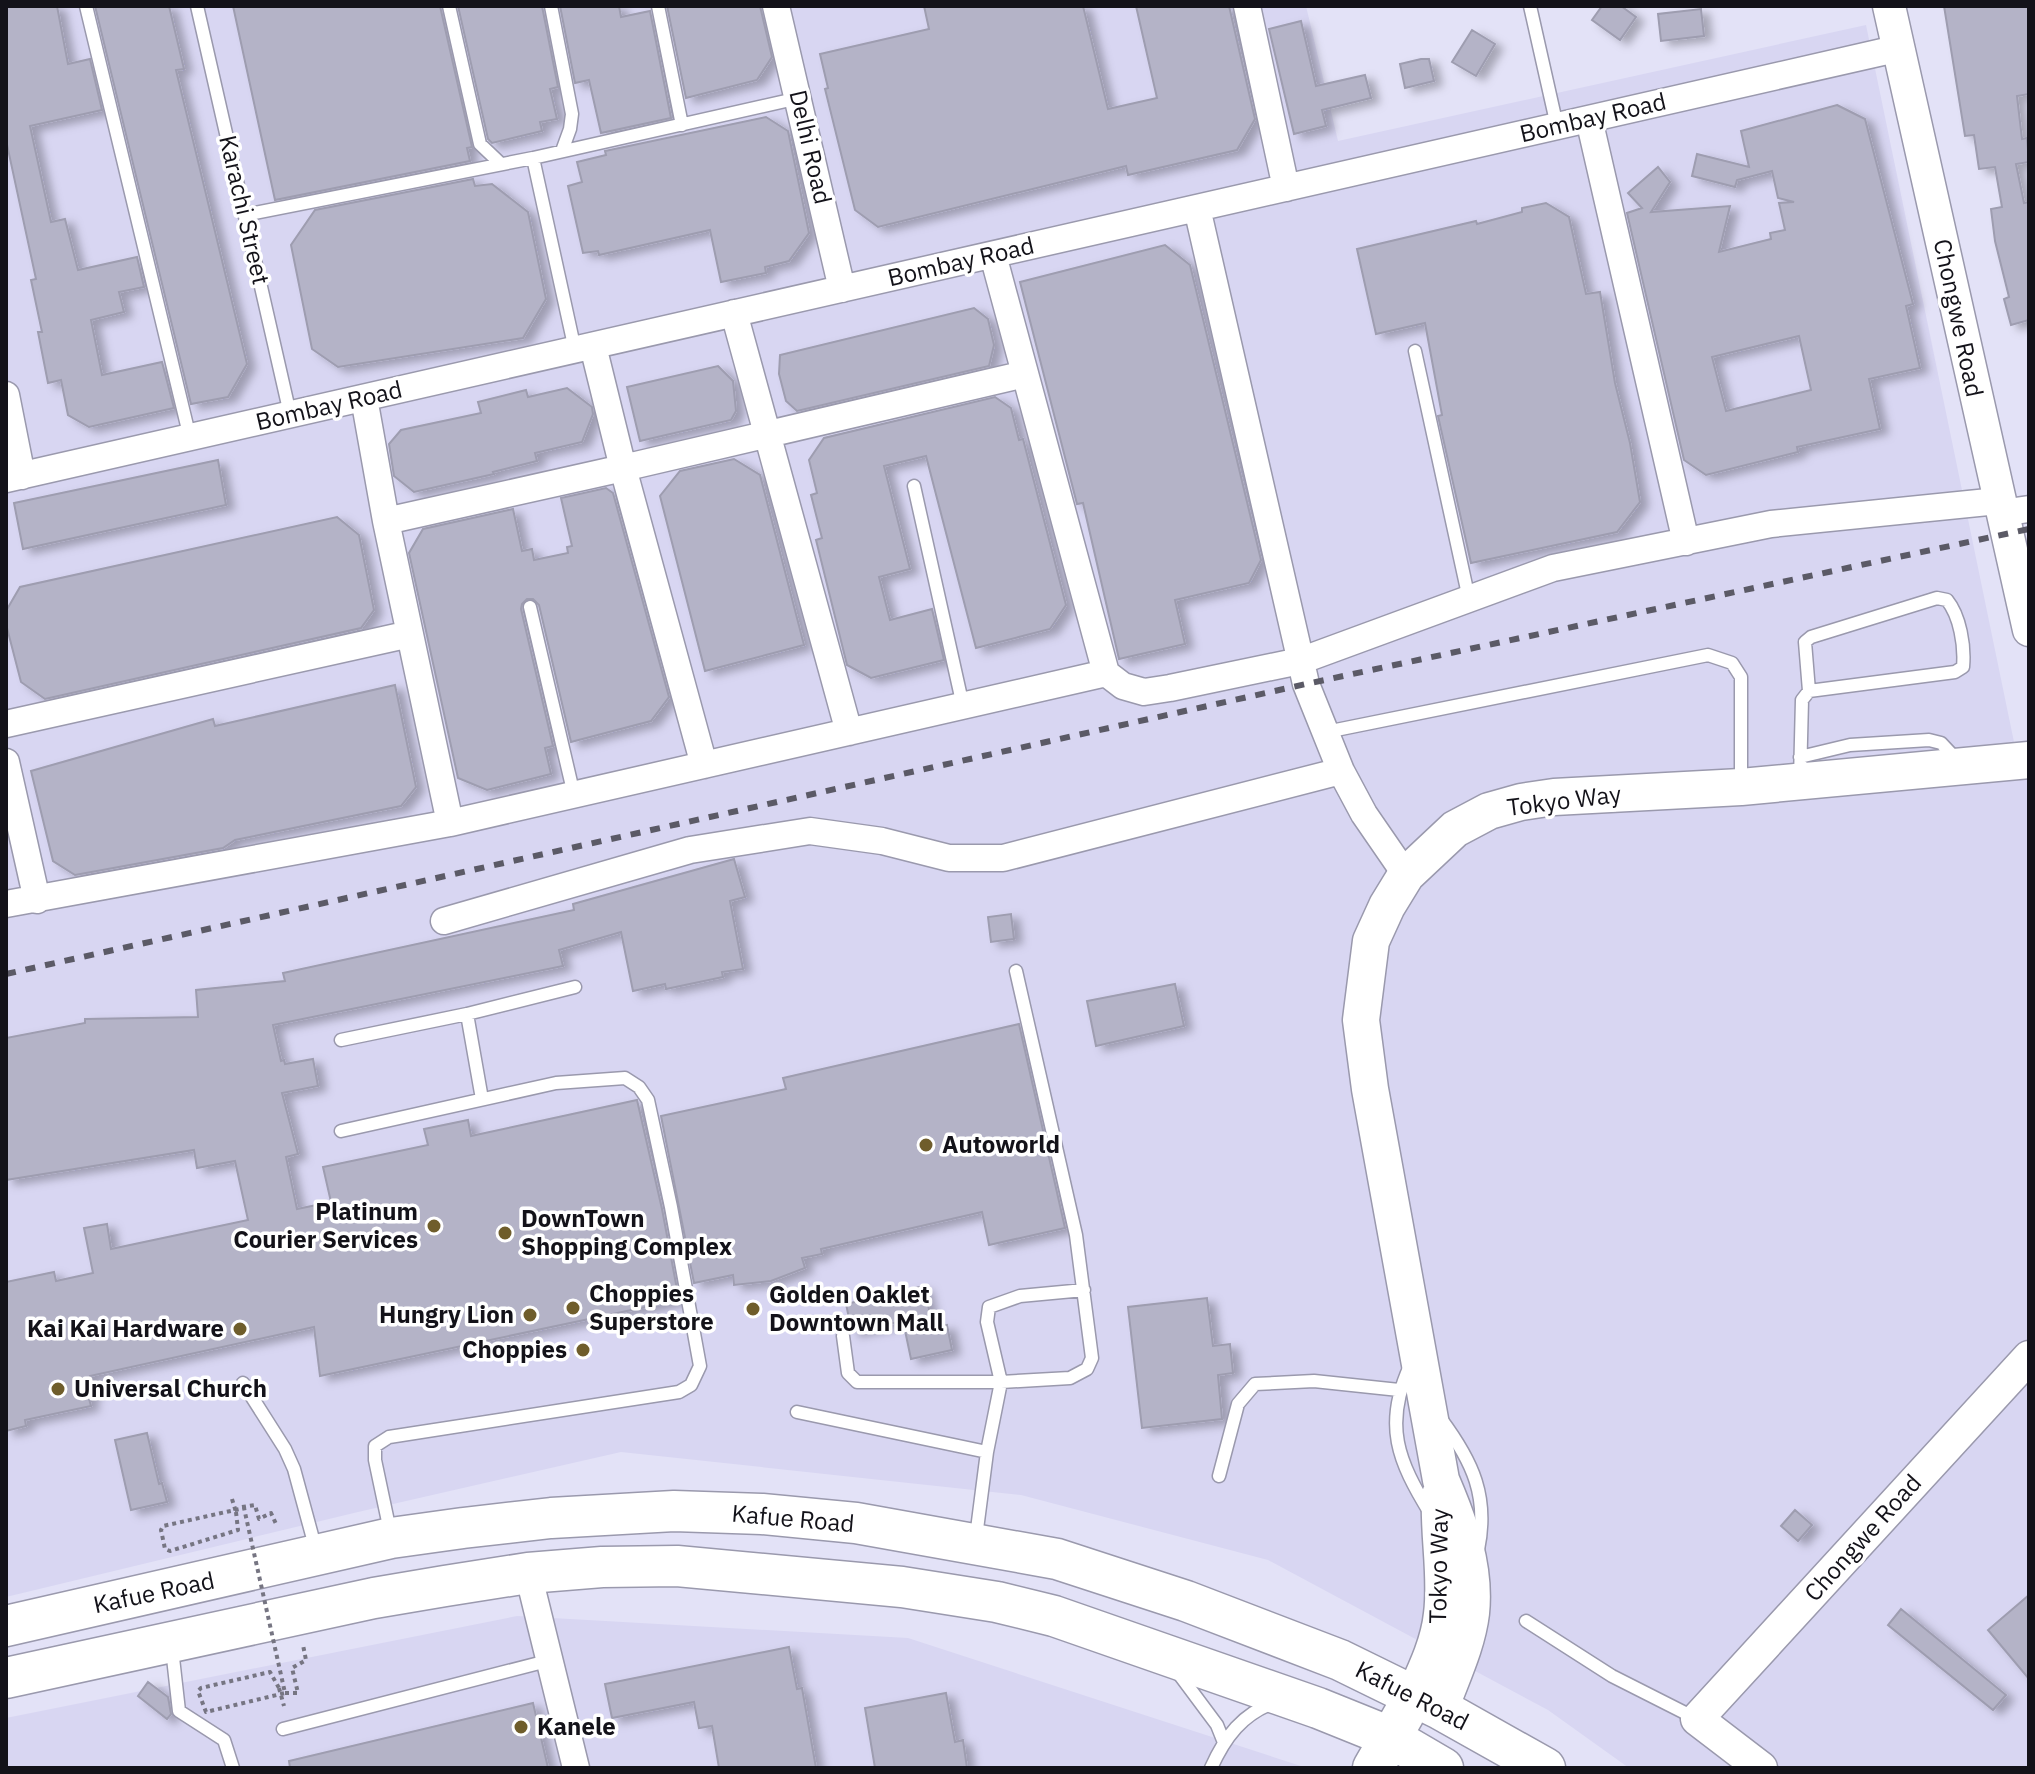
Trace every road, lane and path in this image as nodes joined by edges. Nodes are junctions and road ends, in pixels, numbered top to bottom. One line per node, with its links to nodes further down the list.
1 (86, 6): 31 (lane)
2 (197, 6): 20 (lane, Karachi Street)
3 (449, 6): 17 (lane)
4 (551, 6): 15 (lane)
5 (658, 6): 13 (lane)
6 (776, 6): 11 (street, Delhi Road)
7 (1247, 6): 18 (street)
8 (1530, 6): 14 (lane)
9 (1889, 6): 10 (street, Chongwe Road)
10 (1900, 48): 12 (street, Bombay Road); 35 (street, Chongwe Road)
11 (799, 98): 13 (lane); 22 (street, Delhi Road)
12 (1589, 119): 14 (street, Bombay Road); 37 (street)
13 (682, 125): 15 (lane)
14 (1557, 126): 18 (street, Bombay Road)
15 (562, 151): 16 (lane)
16 (533, 158): 17 (lane); 24 (lane)
17 (501, 164): 20 (lane)
18 (1286, 188): 19 (street, Bombay Road)
19 (1197, 208): 21 (street, Bombay Road); 42 (street)
20 (245, 215): 29 (lane, Karachi Street)
21 (993, 255): 22 (street, Bombay Road); 26 (street)
22 (842, 289): 23 (street, Bombay Road)
23 (734, 313): 24 (street, Bombay Road); 30 (street)
24 (584, 348): 28 (street, Bombay Road); 32 (street)
25 (1415, 351): 38 (lane)
26 (1025, 374): 30 (street); 43 (street)
27 (6, 395): 33 (street)
28 (364, 398): 29 (street, Bombay Road); 36 (street)
29 (290, 414): 31 (street, Bombay Road)
30 (768, 435): 32 (street); 47 (street)
31 (190, 438): 33 (street, Bombay Road)
32 (623, 468): 36 (street); 51 (street)
33 (14, 478)
34 (914, 486): 45 (lane)
35 (2009, 508): 37 (street); 40 (street, Chongwe Road)
36 (386, 521): 41 (street)
37 (1686, 542): 38 (street)
38 (1469, 599): 42 (street)
39 (530, 607): 55 (lane)
40 (2029, 630)
41 (410, 634): 46 (street); 56 (street)
42 (1300, 661): 43 (street); 48 (street)
43 (1106, 673): 45 (street)
44 (1809, 691): 44 (lane); 52 (lane)
45 (963, 706): 47 (street)
46 (6, 724)
47 (849, 732): 51 (street)
48 (1326, 732): 53 (street); 54 (lane)
49 (2029, 760): 52 (main road, Tokyo Way)
50 (6, 762): 58 (street)
51 (704, 765): 55 (street)
52 (1800, 768): 54 (main road, Tokyo Way)
53 (1341, 771): 57 (street); 60 (street)
54 (1741, 787): 57 (main road, Tokyo Way)
55 (574, 795): 56 (street)
56 (450, 823): 58 (street)
57 (1406, 875): 72 (main road, Tokyo Way)
58 (37, 900): 59 (street)
59 (6, 904)
60 (444, 921)
61 (1016, 971): 67 (lane)
62 (575, 987): 63 (lane)
63 (467, 1014): 64 (lane); 65 (lane)
64 (341, 1040)
65 (482, 1099): 66 (lane); 81 (lane)
66 (341, 1131)
67 (1084, 1290): 70 (lane); 70 (lane)
68 (843, 1336): 70 (lane)
69 (2026, 1367): 97 (street, Chongwe Road)
70 (1001, 1382): 74 (lane)
71 (243, 1383): 83 (lane)
72 (1412, 1394): 75 (lane); 76 (main road, Tokyo Way); 80 (lane); 85 (lane)
73 (797, 1412): 74 (lane)
74 (987, 1452): 82 (lane)
75 (1219, 1476)
76 (1441, 1480): 80 (main road, Tokyo Way); 85 (main road, Tokyo Way)
77 (232, 1499): 78 (path, bridge)
78 (242, 1507): 79 (path); 93 (path, bridge)
79 (277, 1526)
80 (1438, 1526): 95 (main road, Tokyo Way)
81 (391, 1538): 82 (main road, Kafue Road); 83 (main road, Kafue Road)
82 (975, 1543): 95 (main road, Kafue Road)
83 (318, 1557): 87 (main road, Kafue Road)
84 (528, 1573): 89 (main road, Kafue Road); 90 (main road, Kafue Road); 91 (street)
85 (1472, 1581): 95 (main road, Tokyo Way)
86 (1526, 1621): 97 (lane)
87 (6, 1626)
88 (302, 1640): 93 (path)
89 (172, 1642): 92 (main road, Kafue Road); 101 (lane)
90 (1162, 1653): 94 (main road, Kafue Road); 99 (lane)
91 (551, 1660): 98 (lane); 102 (street)
92 (6, 1678)
93 (285, 1693): 96 (path, bridge)
94 (1304, 1703): 99 (lane); 100 (main road, Kafue Road); 104 (main road)
95 (1427, 1703): 100 (main road); 105 (main road, Kafue Road)
96 (284, 1706)
97 (1697, 1719): 106 (street)
98 (283, 1729)
99 (1223, 1740): 103 (lane)
100 (1406, 1758)
101 (233, 1768)
102 (576, 1768)
103 (1211, 1768)
104 (1361, 1768)
105 (1545, 1768)
106 (1761, 1768)

